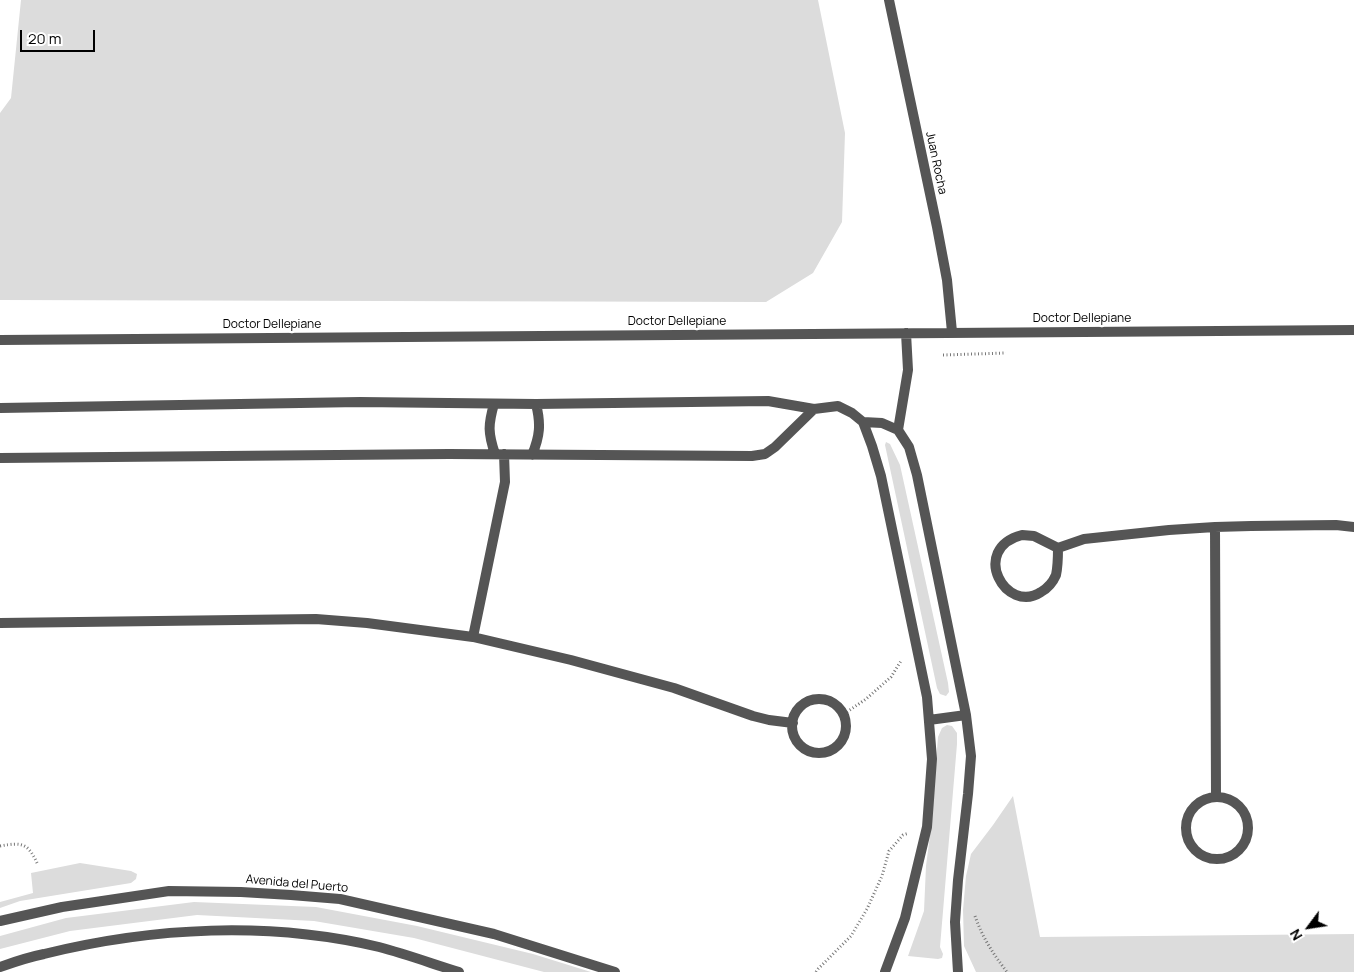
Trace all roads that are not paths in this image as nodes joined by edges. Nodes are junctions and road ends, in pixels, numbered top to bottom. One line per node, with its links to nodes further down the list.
1 (889, 0): 3 (street, Juan Rocha)
2 (1354, 330): 3 (street, Doctor Dellepiane)
3 (952, 332): 4 (street, Doctor Dellepiane)
4 (906, 333): 5 (street, Doctor Dellepiane); 11 (street)
5 (0, 340)
6 (494, 404): 7 (street); 8 (street); 12 (street)
7 (536, 404): 9 (street); 13 (street)
8 (0, 408)
9 (814, 408): 10 (street); 13 (street)
10 (863, 422): 11 (street); 21 (street)
11 (898, 430): 20 (street)
12 (499, 454): 13 (street); 14 (street); 19 (street)
13 (532, 455)
14 (0, 458)
15 (1215, 527): 16 (street); 17 (street); 23 (street)
16 (1354, 527)
17 (1058, 548): 17 (street)
18 (0, 623): 19 (street)
19 (473, 637): 22 (street)
20 (966, 715): 21 (street); 29 (street)
21 (929, 720): 28 (street)
22 (793, 723): 22 (street)
23 (1216, 797): 23 (street)
24 (0, 921): 27 (street, Avenida del Puerto)
25 (0, 967): 26 (street)
26 (459, 972)
27 (615, 972)
28 (885, 972)
29 (958, 972)

